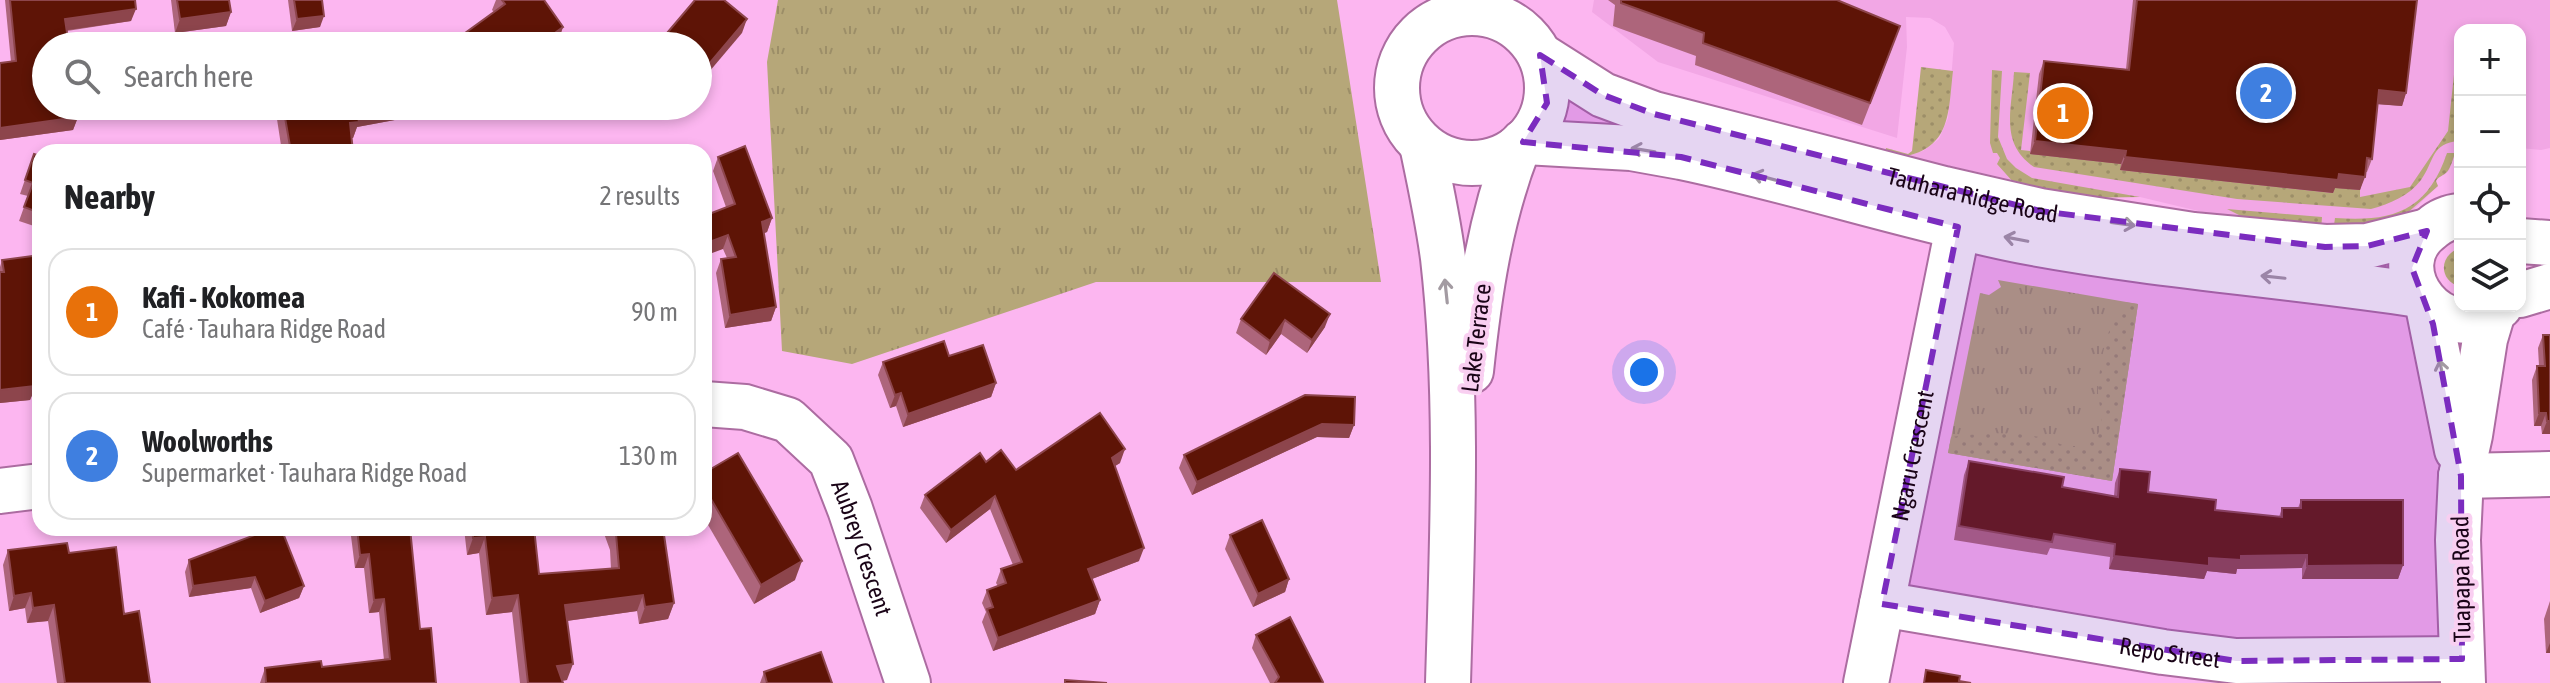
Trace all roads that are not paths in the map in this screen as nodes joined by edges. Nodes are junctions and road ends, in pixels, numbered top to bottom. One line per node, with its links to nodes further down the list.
1 (1425, 0): 3 (street)
2 (1525, 29): 3 (street); 5 (street); 6 (street, Tauhara Ridge Road, one-way to 6)
3 (1411, 45): 4 (street)
4 (1422, 145): 5 (street); 20 (street, Lake Terrace, one-way to 4)
5 (1521, 145): 7 (street, Tauhara Ridge Road, one-way to 5); 20 (street, Lake Terrace)
6 (2443, 224): 12 (street, Tauhara Ridge Road)
7 (1958, 227): 12 (street, Tauhara Ridge Road, one-way to 7); 21 (street, Ngaru Crescent)
8 (2526, 241): 9 (street)
9 (2550, 243)
10 (2550, 286): 11 (street, Tauhara Ridge Road)
11 (2526, 295)
12 (2423, 300): 13 (street, Tauhara Ridge Road); 17 (street, Tuapapa Road, one-way to 12)
13 (2488, 312)
14 (2500, 312): 17 (street, Tuapapa Road)
15 (712, 405): 23 (street, Aubrey Crescent)
16 (2550, 474): 17 (street)
17 (2461, 476): 22 (street, Tuapapa Road)
18 (32, 487): 19 (street)
19 (0, 491)
20 (1453, 532): 24 (street, Lake Terrace)
21 (1882, 604): 22 (street, Repo Street); 25 (street, Ngaru Crescent)
22 (2463, 671)
23 (908, 683)
24 (1448, 683)
25 (1866, 683)

